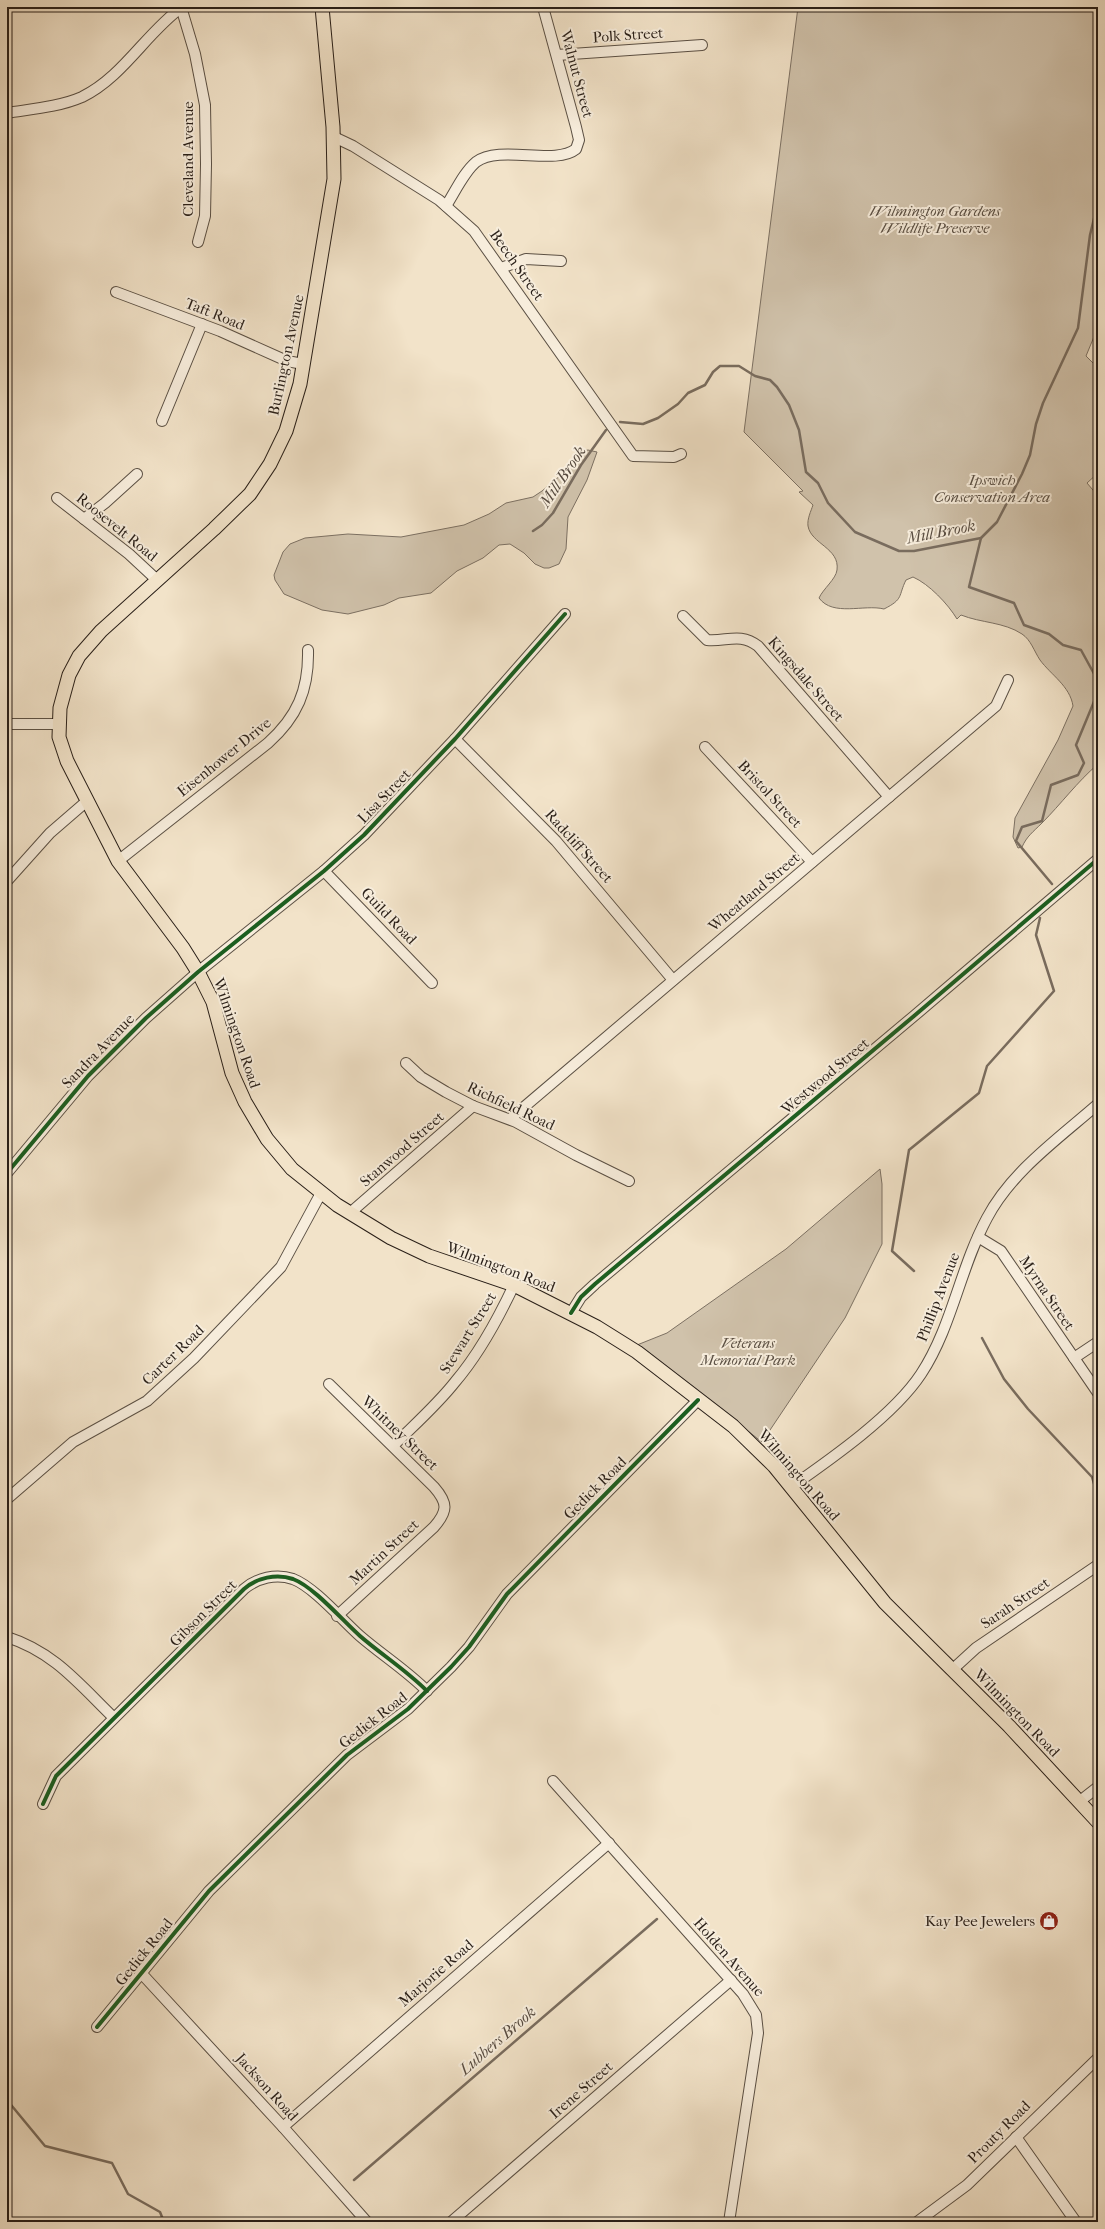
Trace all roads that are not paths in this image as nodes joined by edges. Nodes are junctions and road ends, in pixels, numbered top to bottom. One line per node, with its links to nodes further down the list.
1 (181, 7): 6 (street); 9 (street, Cleveland Avenue)
2 (322, 7): 7 (main road, Burlington Avenue)
3 (543, 7): 5 (street, Walnut Street)
4 (702, 45): 5 (street, Polk Street)
5 (557, 55): 8 (street, Walnut Street)
6 (7, 113)
7 (334, 137): 8 (street, Beech Street); 14 (main road, Burlington Avenue)
8 (446, 206): 11 (street, Beech Street)
9 (198, 242)
10 (561, 261): 11 (street)
11 (501, 268): 16 (street, Beech Street)
12 (116, 292): 13 (street, Taft Road)
13 (202, 324): 14 (street, Taft Road); 15 (street)
14 (302, 364): 20 (main road, Burlington Avenue)
15 (162, 421)
16 (681, 454)
17 (137, 474): 19 (street)
18 (57, 498): 19 (street, Roosevelt Road)
19 (84, 518): 20 (street, Roosevelt Road)
20 (157, 580): 26 (main road, Burlington Avenue)
21 (565, 614): 27 (street, Lisa Street)
22 (683, 616): 30 (street, Kingsdale Street)
23 (308, 650): 33 (street, Eisenhower Drive)
24 (1008, 680): 30 (street, Wheatland Street)
25 (7, 724): 26 (street)
26 (58, 724): 28 (main road, Burlington Avenue)
27 (455, 739): 35 (street, Lisa Street); 38 (street, Radcliff Street)
28 (61, 744): 31 (main road, Wilmington Road)
29 (705, 747): 34 (street, Bristol Street)
30 (889, 797): 34 (street, Wheatland Street)
31 (87, 801): 33 (main road, Wilmington Road); 36 (street)
32 (1098, 859): 50 (street, Westwood Street)
33 (118, 861): 37 (main road, Wilmington Road)
34 (812, 862): 38 (street, Wheatland Street)
35 (324, 871): 37 (street, Lisa Street); 39 (street, Guild Road)
36 (7, 881)
37 (198, 972): 44 (street, Sandra Avenue); 46 (main road, Wilmington Road)
38 (673, 980): 43 (street, Wheatland Street)
39 (432, 983)
40 (406, 1063): 42 (street, Richfield Road)
41 (1098, 1104): 48 (street, Phillip Avenue)
42 (473, 1106): 43 (street, Richfield Road); 47 (street, Stanwood Street)
43 (510, 1119): 45 (street, Richfield Road)
44 (7, 1172)
45 (629, 1181)
46 (321, 1193): 47 (main road, Wilmington Road); 58 (street, Carter Road)
47 (350, 1213): 49 (main road, Wilmington Road)
48 (978, 1237): 52 (street, Myrna Street); 57 (street, Phillip Avenue)
49 (514, 1286): 50 (main road, Wilmington Road); 56 (street, Stewart Street)
50 (571, 1313): 55 (main road, Wilmington Road)
51 (1098, 1342): 52 (street)
52 (1074, 1358): 54 (street, Myrna Street)
53 (329, 1384): 56 (street, Whitney Street)
54 (1098, 1393)
55 (698, 1400): 57 (main road, Wilmington Road); 64 (street, Gedick Road)
56 (393, 1446): 59 (street, Whitney Street)
57 (791, 1487): 63 (main road, Wilmington Road)
58 (7, 1499)
59 (445, 1506): 61 (street, Martin Street)
60 (1098, 1565): 63 (street, Sarah Street)
61 (337, 1616): 64 (street, Gibson Street); 65 (street, Gibson Street)
62 (7, 1637): 65 (street)
63 (952, 1670): 68 (main road, Wilmington Road)
64 (427, 1691): 72 (street, Gedick Road)
65 (114, 1717): 69 (street, Gibson Street)
66 (553, 1781): 71 (street, Holden Avenue)
67 (1098, 1787): 68 (street)
68 (1080, 1801): 70 (main road, Wilmington Road)
69 (43, 1804)
70 (1098, 1822)
71 (609, 1843): 73 (street, Holden Avenue); 76 (street, Marjorie Road)
72 (142, 1974): 74 (street, Gedick Road); 76 (street, Jackson Road)
73 (731, 1980): 79 (street, Irene Street); 80 (street, Holden Avenue)
74 (97, 2027)
75 (1098, 2058): 77 (street, Prouty Road)
76 (282, 2127): 78 (street, Jackson Road)
77 (1016, 2137): 81 (street, Prouty Road); 82 (street)
78 (367, 2222)
79 (451, 2222)
80 (729, 2222)
81 (917, 2222)
82 (1076, 2222)

